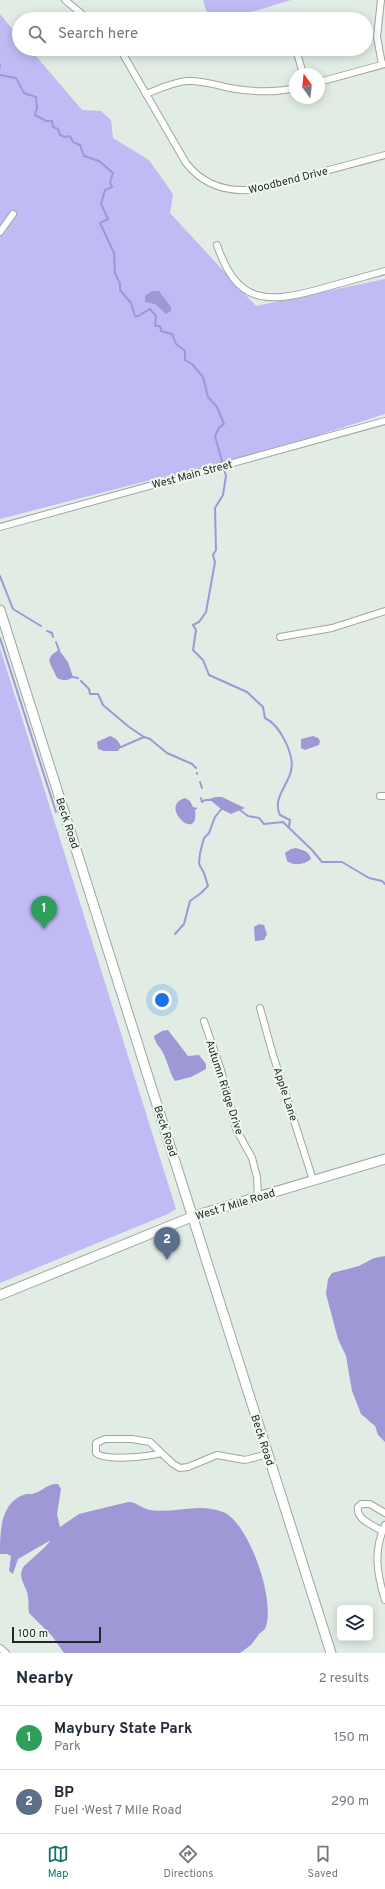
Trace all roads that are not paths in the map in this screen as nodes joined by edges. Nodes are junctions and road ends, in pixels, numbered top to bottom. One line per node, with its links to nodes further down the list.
1 (65, 0): 3 (street)
2 (381, 0): 6 (street)
3 (80, 12)
4 (124, 56): 10 (street, Woodbend Drive)
5 (298, 56): 7 (street)
6 (384, 64): 8 (street)
7 (301, 68)
8 (325, 80)
9 (289, 89): 10 (street)
10 (146, 94): 11 (street, Woodbend Drive)
11 (385, 154)
12 (13, 214): 13 (street)
13 (0, 232)
14 (217, 244): 15 (street)
15 (385, 271)
16 (385, 421): 17 (street, West Main Street)
17 (0, 528)
18 (0, 610): 26 (main road, Beck Road)
19 (385, 611): 20 (street)
20 (280, 637)
21 (260, 1008): 24 (street, Apple Lane)
22 (204, 1021): 25 (street, Autumn Ridge Drive)
23 (385, 1158): 24 (main road, West 7 Mile Road)
24 (313, 1180): 25 (main road, West 7 Mile Road)
25 (258, 1197): 26 (main road, West 7 Mile Road)
26 (194, 1216): 27 (main road, West 7 Mile Road); 29 (main road, Beck Road)
27 (0, 1295)
28 (161, 1453): 28 (street); 29 (street)
29 (268, 1454): 35 (main road, Beck Road)
30 (385, 1513): 31 (street)
31 (384, 1528): 32 (street)
32 (385, 1600)
33 (0, 1648): 34 (street)
34 (6, 1653)
35 (331, 1653)

